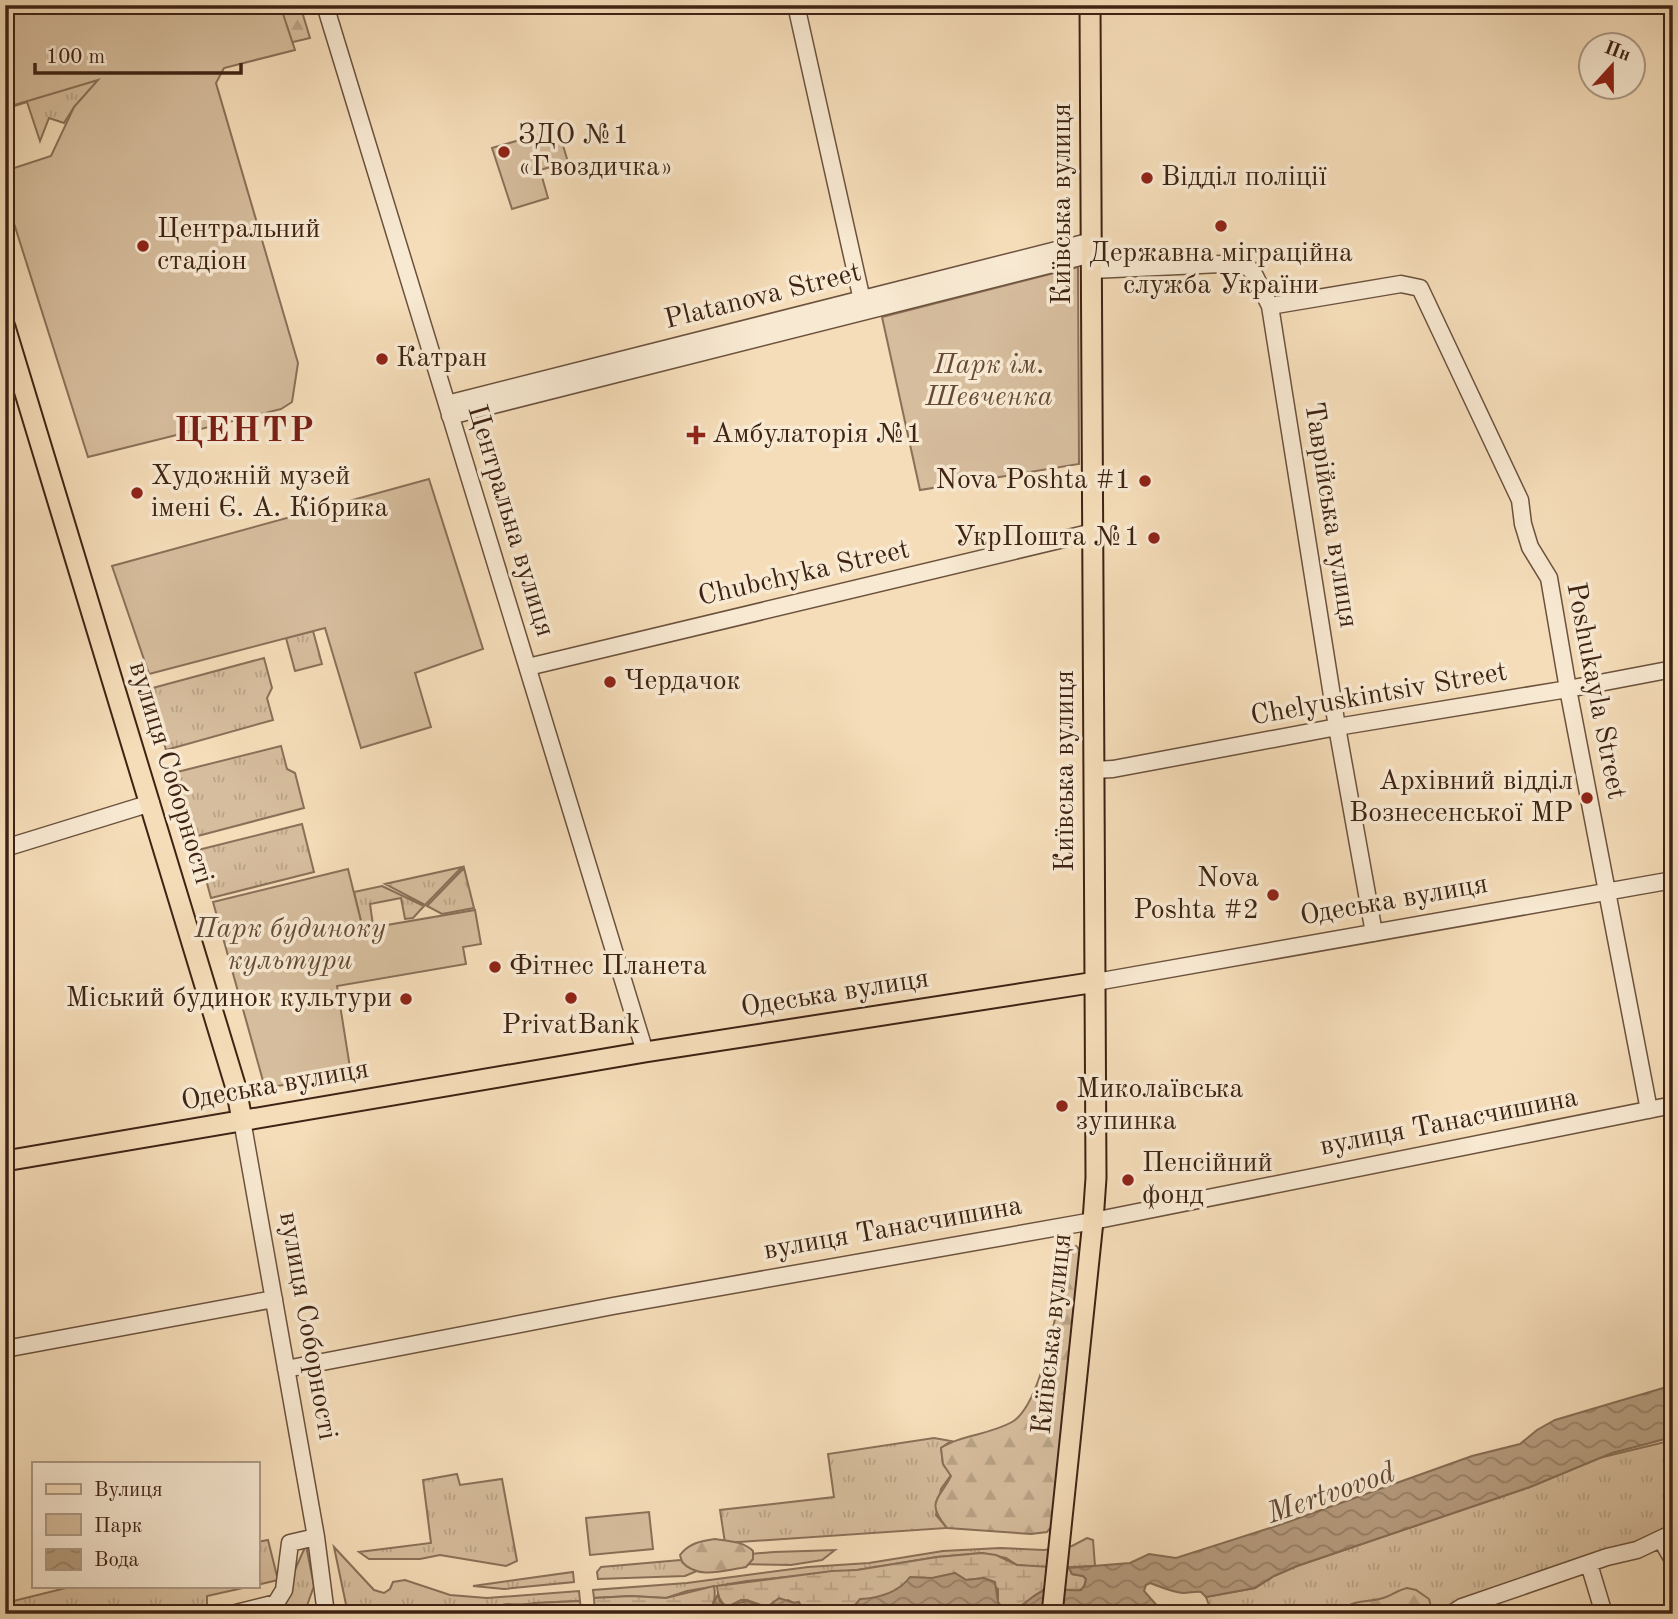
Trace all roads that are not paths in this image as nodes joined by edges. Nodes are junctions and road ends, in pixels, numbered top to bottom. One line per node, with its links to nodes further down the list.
1 (325, 5): 8 (street, Центральна вулиця)
2 (796, 5): 5 (street)
3 (1090, 5): 4 (main road, Київська вулиця)
4 (1092, 255): 5 (street, Platanova Street); 6 (street, Таврійська вулиця); 9 (main road, Київська вулиця)
5 (863, 305): 8 (street, Platanova Street)
6 (1270, 306): 12 (street, Poshukayla Street); 13 (street, Таврійська вулиця)
7 (5, 327): 15 (main road, вулиця Соборності)
8 (449, 410): 10 (street, Центральна вулиця)
9 (1093, 532): 10 (street, Chubchyka Street); 14 (main road, Київська вулиця)
10 (528, 667): 21 (street, Центральна вулиця)
11 (1673, 669): 12 (street, Chelyuskintsiv Street)
12 (1568, 690): 13 (street, Chelyuskintsiv Street); 18 (street, Poshukayla Street)
13 (1337, 727): 14 (street, Chelyuskintsiv Street); 19 (street, Таврійська вулиця)
14 (1093, 770): 20 (main road, Київська вулиця)
15 (151, 803): 16 (street); 24 (main road, вулиця Соборності)
16 (5, 848)
17 (1673, 880): 18 (street, Одеська вулиця)
18 (1608, 892): 19 (street, Одеська вулиця); 23 (street, Poshukayla Street)
19 (1374, 933): 20 (street, Одеська вулиця)
20 (1096, 982): 21 (main road, Одеська вулиця); 26 (main road, Київська вулиця)
21 (645, 1052): 24 (main road, Одеська вулиця)
22 (1673, 1105): 23 (street, вулиця Танасчишина)
23 (1649, 1110): 26 (street, вулиця Танасчишина)
24 (242, 1119): 25 (main road, Одеська вулиця); 27 (street, вулиця Соборності)
25 (5, 1161)
26 (1093, 1220): 29 (street, вулиця Танасчишина); 36 (main road, Київська вулиця)
27 (274, 1299): 28 (street); 29 (street, вулиця Соборності)
28 (5, 1349)
29 (286, 1369): 31 (street, вулиця Соборності)
30 (1667, 1536): 32 (street); 33 (street)
31 (316, 1537): 34 (street); 35 (street, вулиця Соборності)
32 (1673, 1560)
33 (1589, 1564): 37 (street); 38 (street)
34 (232, 1614)
35 (326, 1614)
36 (1052, 1614)
37 (1451, 1614)
38 (1604, 1614)

